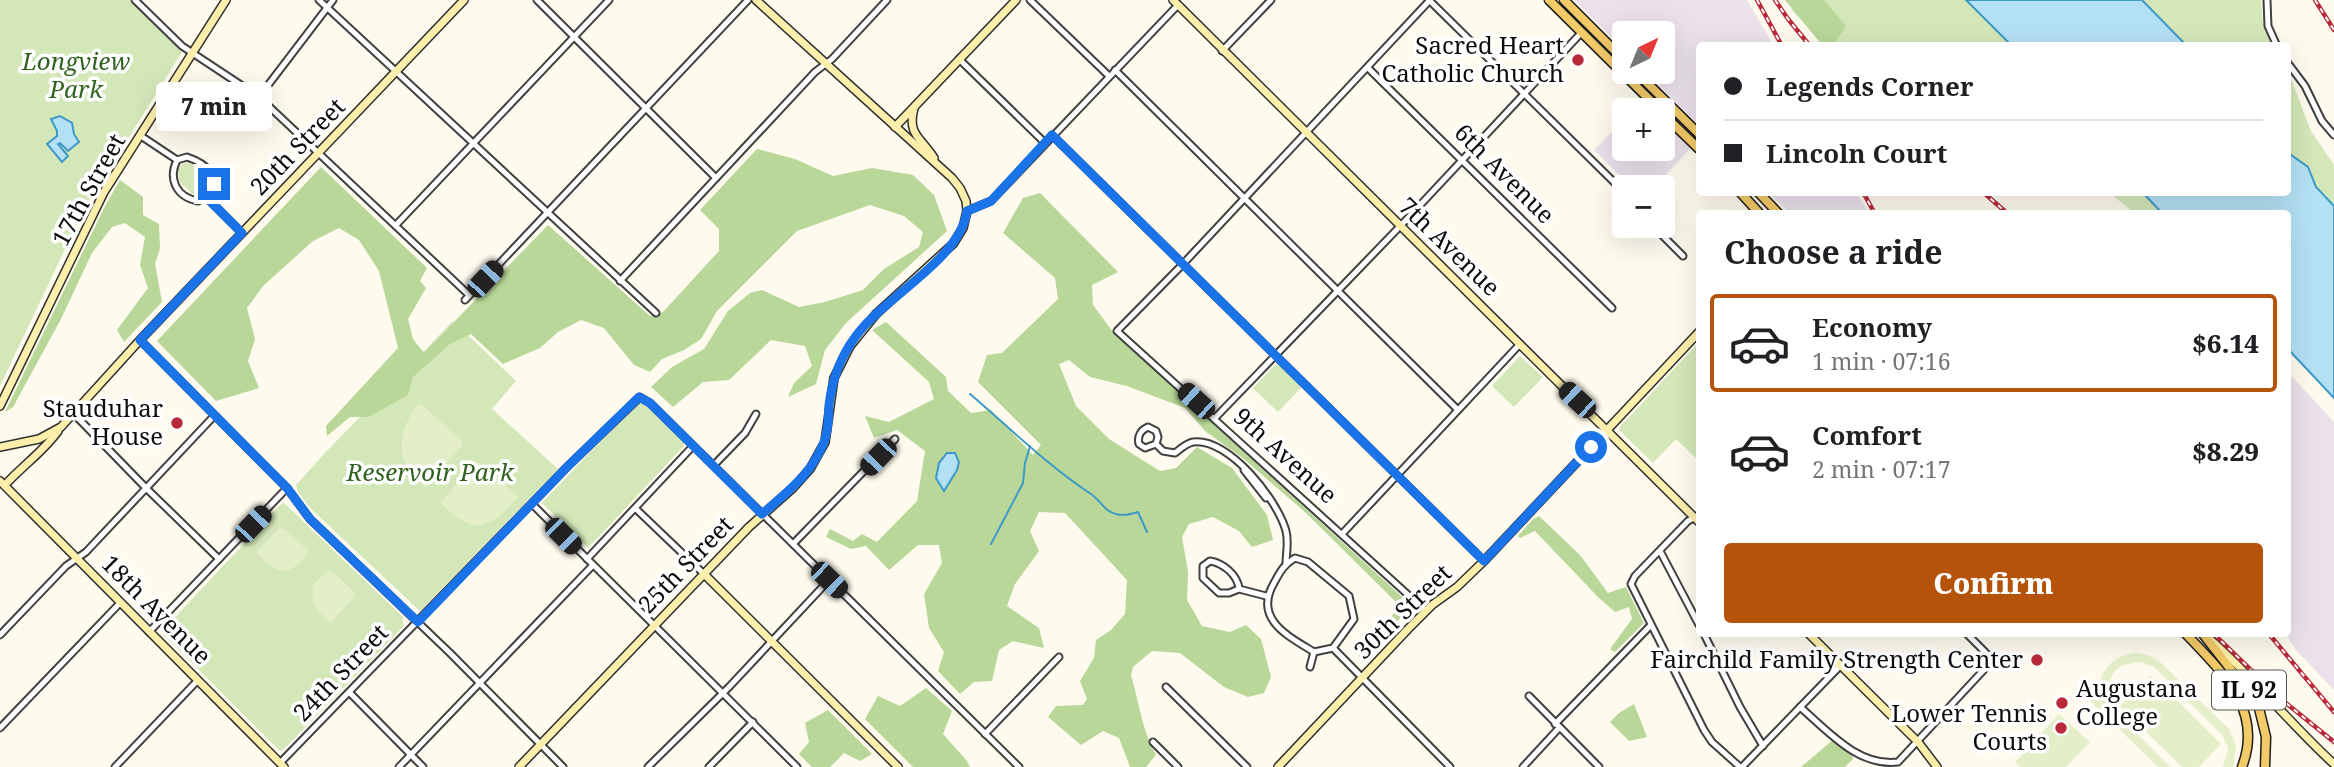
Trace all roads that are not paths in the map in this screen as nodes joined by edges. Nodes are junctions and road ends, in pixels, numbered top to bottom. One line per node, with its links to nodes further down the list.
1 (135, 0): 26 (street)
2 (226, 0): 26 (street, 17th Street)
3 (319, 0): 19 (street)
4 (333, 0): 19 (street)
5 (464, 0): 32 (street, 20th Street)
6 (537, 0): 22 (street)
7 (609, 0): 22 (street)
8 (748, 0): 39 (street)
9 (756, 0): 28 (street)
10 (887, 0): 28 (street)
11 (1016, 0): 27 (street)
12 (1030, 0): 33 (street)
13 (1271, 0): 25 (street)
14 (1430, 0): 30 (street); 35 (street)
15 (1549, 0): 21 (main road)
16 (1564, 0): 20 (main road)
17 (2267, 0): 23 (street)
18 (1175, 2): 25 (street, 7th Avenue); 31 (street)
19 (327, 8): 32 (street); 36 (street)
20 (1589, 25): 21 (street); 24 (main road)
21 (1582, 33): 35 (street); 37 (main road)
22 (573, 38): 39 (street); 48 (street)
23 (2275, 42)
24 (1612, 48)
25 (1222, 51): 43 (street, 7th Avenue)
26 (192, 54): 36 (street); 46 (street, 17th Street)
27 (959, 59): 38 (street); 47 (street)
28 (826, 64): 41 (street); 54 (street)
29 (2291, 67): 45 (street)
30 (1368, 68): 43 (street); 52 (street, 6th Avenue)
31 (1115, 70): 33 (street); 59 (street)
32 (397, 72): 48 (street); 50 (street, 20th Street)
33 (1109, 76): 44 (street)
34 (1648, 84): 42 (main road)
35 (1524, 94): 52 (street); 55 (street)
36 (259, 97): 50 (street)
37 (1648, 98)
38 (915, 106): 41 (street); 53 (street)
39 (646, 109): 54 (street); 63 (street)
40 (1675, 125): 49 (main road)
41 (895, 127): 53 (street)
42 (1696, 131)
43 (1306, 133): 59 (street); 65 (street, 7th Avenue)
44 (1052, 135): 47 (street); 69 (street)
45 (2334, 135)
46 (141, 136): 51 (street); 78 (street, 17th Street)
47 (1045, 143): 62 (street)
48 (473, 145): 63 (street); 64 (street)
49 (1696, 146)
50 (319, 153): 64 (street); 66 (street, 20th Street)
51 (177, 160): 58 (street); 58 (street)
52 (1463, 160): 65 (street); 72 (street, 6th Avenue)
53 (940, 167): 62 (street)
54 (716, 178): 70 (street)
55 (1612, 180)
56 (1744, 196): 60 (main road)
57 (1762, 196): 61 (main road)
58 (206, 197): 66 (street)
59 (1244, 198): 69 (street); 71 (street)
60 (1757, 210)
61 (1775, 210)
62 (967, 211): 97 (street, 25th Street)
63 (546, 212): 64 (street); 70 (street)
64 (396, 225)
65 (1400, 226): 71 (street); 76 (street, 7th Avenue)
66 (242, 233): 75 (street, 20th Street)
67 (1665, 238): 68 (street)
68 (1683, 256)
69 (1182, 265): 77 (street); 83 (street, 9th Avenue)
70 (620, 281): 73 (street)
71 (1337, 291): 77 (street); 79 (street)
72 (1612, 309)
73 (656, 313)
74 (1696, 335): 85 (street, 30th Street)
75 (140, 340): 80 (street, 20th Street); 82 (street)
76 (1520, 344): 79 (street); 85 (street, 7th Avenue)
77 (1276, 355): 83 (street); 91 (street)
78 (0, 407)
79 (1458, 410): 91 (street)
80 (73, 413): 84 (street, 20th Street); 93 (street)
81 (757, 414): 90 (street)
82 (214, 416): 93 (street); 94 (street)
83 (1215, 418): 100 (street, 9th Avenue)
84 (61, 427): 89 (street, 20th Street); 92 (street)
85 (1607, 430): 98 (street, 7th Avenue); 106 (street, 30th Street)
86 (895, 439): 101 (street)
87 (1156, 444): 107 (street)
88 (693, 446): 90 (street); 95 (street, 24th Street); 96 (street)
89 (0, 447)
90 (713, 466): 97 (street)
91 (1397, 475): 100 (street); 106 (street)
92 (2, 483): 103 (street, 18th Avenue)
93 (146, 488): 103 (street); 104 (street)
94 (287, 488): 104 (street); 116 (street)
95 (532, 504): 105 (street); 116 (street, 24th Street)
96 (635, 508): 105 (street); 109 (street)
97 (762, 514): 101 (street); 109 (street, 25th Street)
98 (1696, 516)
99 (1696, 519): 102 (street)
100 (1342, 534): 114 (street, 9th Avenue)
101 (793, 544): 110 (street)
102 (1660, 551): 115 (street); 117 (street)
103 (78, 558): 113 (street, 18th Avenue); 120 (street)
104 (219, 559): 119 (street)
105 (587, 559): 108 (street)
106 (1484, 561): 114 (street, 30th Street)
107 (1286, 564): 112 (street); 128 (street)
108 (593, 565): 118 (street); 135 (street)
109 (704, 574): 118 (street, 25th Street); 127 (street)
110 (829, 580): 127 (street); 144 (street)
111 (1239, 589): 111 (street); 112 (street)
112 (1266, 596): 129 (street)
113 (120, 603): 119 (street, 18th Avenue); 143 (street)
114 (1426, 611): 133 (street, 30th Street)
115 (1696, 619)
116 (418, 622): 135 (street); 137 (street, 24th Street)
117 (1651, 625): 142 (street); 169 (street)
118 (655, 626): 138 (street); 147 (street, 25th Street)
119 (149, 632): 134 (street, 18th Avenue)
120 (0, 635)
121 (1706, 637): 148 (street)
122 (1812, 637): 131 (street)
123 (1970, 637): 146 (street)
124 (2189, 637): 171 (main road, IL 92)
125 (2206, 637): 150 (main road, IL 92)
126 (2207, 637): 151 (street)
127 (772, 641): 138 (street); 161 (street)
128 (1333, 648): 129 (street); 133 (street)
129 (1314, 652): 132 (street)
130 (1059, 657): 144 (street)
131 (1841, 666): 140 (street); 146 (street)
132 (1310, 667)
133 (1361, 678): 165 (street, 30th Street); 166 (street)
134 (198, 680): 152 (street, 18th Avenue); 153 (street)
135 (480, 683): 147 (street); 149 (street)
136 (1166, 687): 164 (street)
137 (349, 692): 149 (street); 152 (street, 24th Street)
138 (722, 692): 141 (street); 158 (street)
139 (1529, 696): 142 (street)
140 (1800, 707): 146 (street); 148 (street)
141 (753, 722): 159 (street); 160 (street)
142 (1557, 726): 167 (street); 168 (street)
143 (0, 728)
144 (985, 734): 162 (street)
145 (1153, 742): 163 (street)
146 (1918, 742): 170 (street)
147 (541, 745): 156 (street, 25th Street); 157 (street)
148 (1763, 746): 169 (street)
149 (411, 755): 154 (street); 155 (street)
150 (2265, 764)
151 (2334, 764)
152 (280, 766)
153 (115, 767)
154 (399, 767)
155 (423, 767)
156 (519, 767)
157 (563, 767)
158 (648, 767)
159 (709, 767)
160 (797, 767)
161 (898, 767)
162 (1018, 767)
163 (1178, 767)
164 (1247, 767)
165 (1278, 767)
166 (1451, 767)
167 (1523, 767)
168 (1599, 767)
169 (1741, 767)
170 (1937, 767)
171 (2242, 767)

